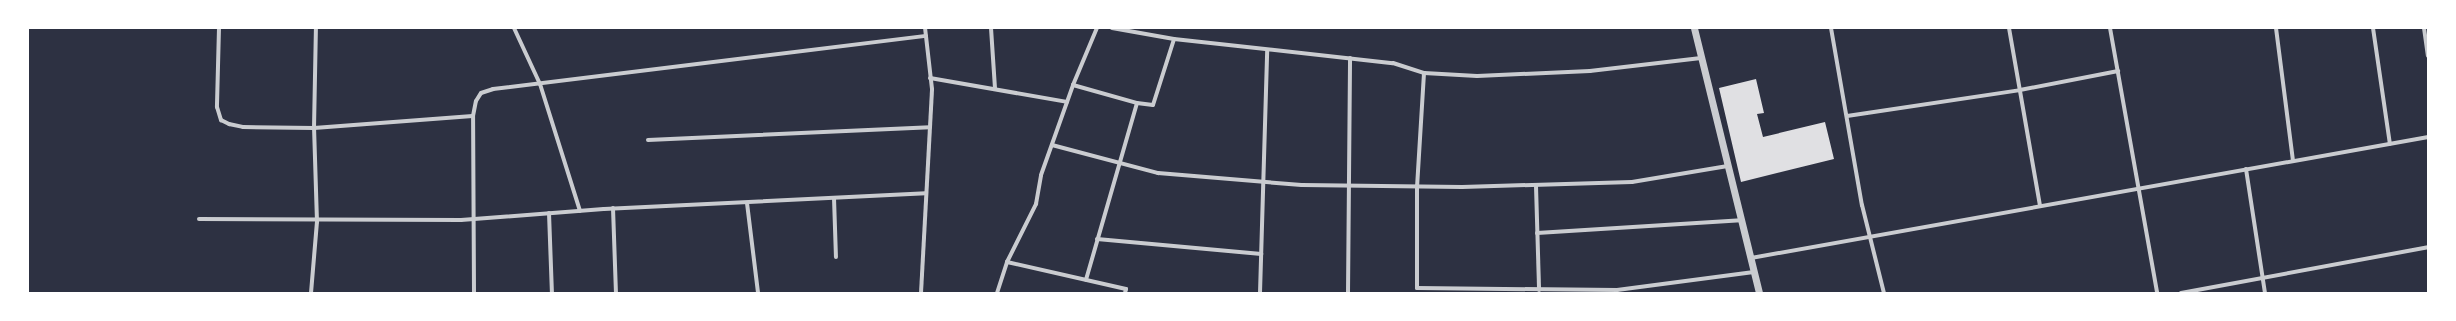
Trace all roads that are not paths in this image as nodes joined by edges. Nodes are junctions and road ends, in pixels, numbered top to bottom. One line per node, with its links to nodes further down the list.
1 (219, 28): 33 (street)
2 (316, 28): 33 (street)
3 (514, 28): 24 (street)
4 (925, 28): 15 (street)
5 (990, 28): 26 (street)
6 (1097, 28): 25 (street)
7 (1112, 28): 16 (street)
8 (1694, 28): 20 (street)
9 (1831, 28): 31 (street)
10 (2009, 28): 27 (street)
11 (2110, 28): 21 (street)
12 (2276, 28): 38 (street)
13 (2373, 28): 36 (street)
14 (2424, 28): 18 (street)
15 (926, 36): 23 (street); 24 (street)
16 (1174, 39): 17 (street); 29 (street)
17 (1267, 50): 19 (street); 42 (street)
18 (2428, 56)
19 (1350, 58): 22 (street); 43 (street)
20 (1701, 58): 22 (street); 40 (street)
21 (2118, 71): 27 (street); 46 (street)
22 (1424, 73): 44 (street)
23 (930, 78): 26 (street); 32 (street)
24 (540, 84): 30 (street); 52 (street)
25 (1073, 85): 28 (street); 29 (street)
26 (995, 89): 28 (street)
27 (2020, 90): 31 (street); 50 (street)
28 (1067, 102): 37 (street)
29 (1137, 103): 39 (street)
30 (473, 116): 33 (street); 55 (street)
31 (1847, 116): 59 (street)
32 (930, 127): 35 (street); 47 (street)
33 (314, 128): 57 (street)
34 (2428, 137): 36 (street)
35 (648, 140)
36 (2390, 144): 38 (street)
37 (1052, 145): 39 (street); 65 (street)
38 (2293, 160): 41 (street)
39 (1119, 162): 42 (street); 60 (street)
40 (1728, 166): 45 (street); 56 (street)
41 (2246, 169): 46 (street); 67 (street)
42 (1262, 182): 43 (street); 62 (street)
43 (1349, 185): 44 (street); 79 (street)
44 (1417, 186): 45 (street); 69 (street)
45 (1536, 186): 58 (street)
46 (2140, 187): 50 (street); 82 (street)
47 (926, 193): 48 (street); 75 (street)
48 (834, 198): 49 (street); 63 (street)
49 (747, 203): 51 (street); 74 (street)
50 (2040, 205): 59 (street)
51 (613, 208): 52 (street); 70 (street)
52 (580, 211): 53 (street)
53 (549, 213): 55 (street); 73 (street)
54 (199, 219): 57 (street)
55 (475, 219): 57 (street); 72 (street)
56 (1741, 220): 58 (street); 64 (street)
57 (317, 222): 71 (street)
58 (1537, 233): 69 (street)
59 (1870, 236): 64 (street); 81 (street)
60 (1097, 239): 62 (street); 68 (street)
61 (2428, 247): 67 (street)
62 (1261, 254): 78 (street)
63 (836, 257)
64 (1751, 258): 66 (street)
65 (1007, 262): 68 (street); 76 (street)
66 (1754, 272): 69 (street); 80 (street)
67 (2262, 278): 83 (street); 84 (street)
68 (1086, 280): 77 (street)
69 (1539, 290)
70 (616, 292)
71 (311, 293)
72 (474, 293)
73 (552, 293)
74 (758, 293)
75 (921, 293)
76 (997, 293)
77 (1125, 293)
78 (1260, 293)
79 (1348, 293)
80 (1759, 293)
81 (1884, 293)
82 (2157, 293)
83 (2181, 293)
84 (2264, 293)

